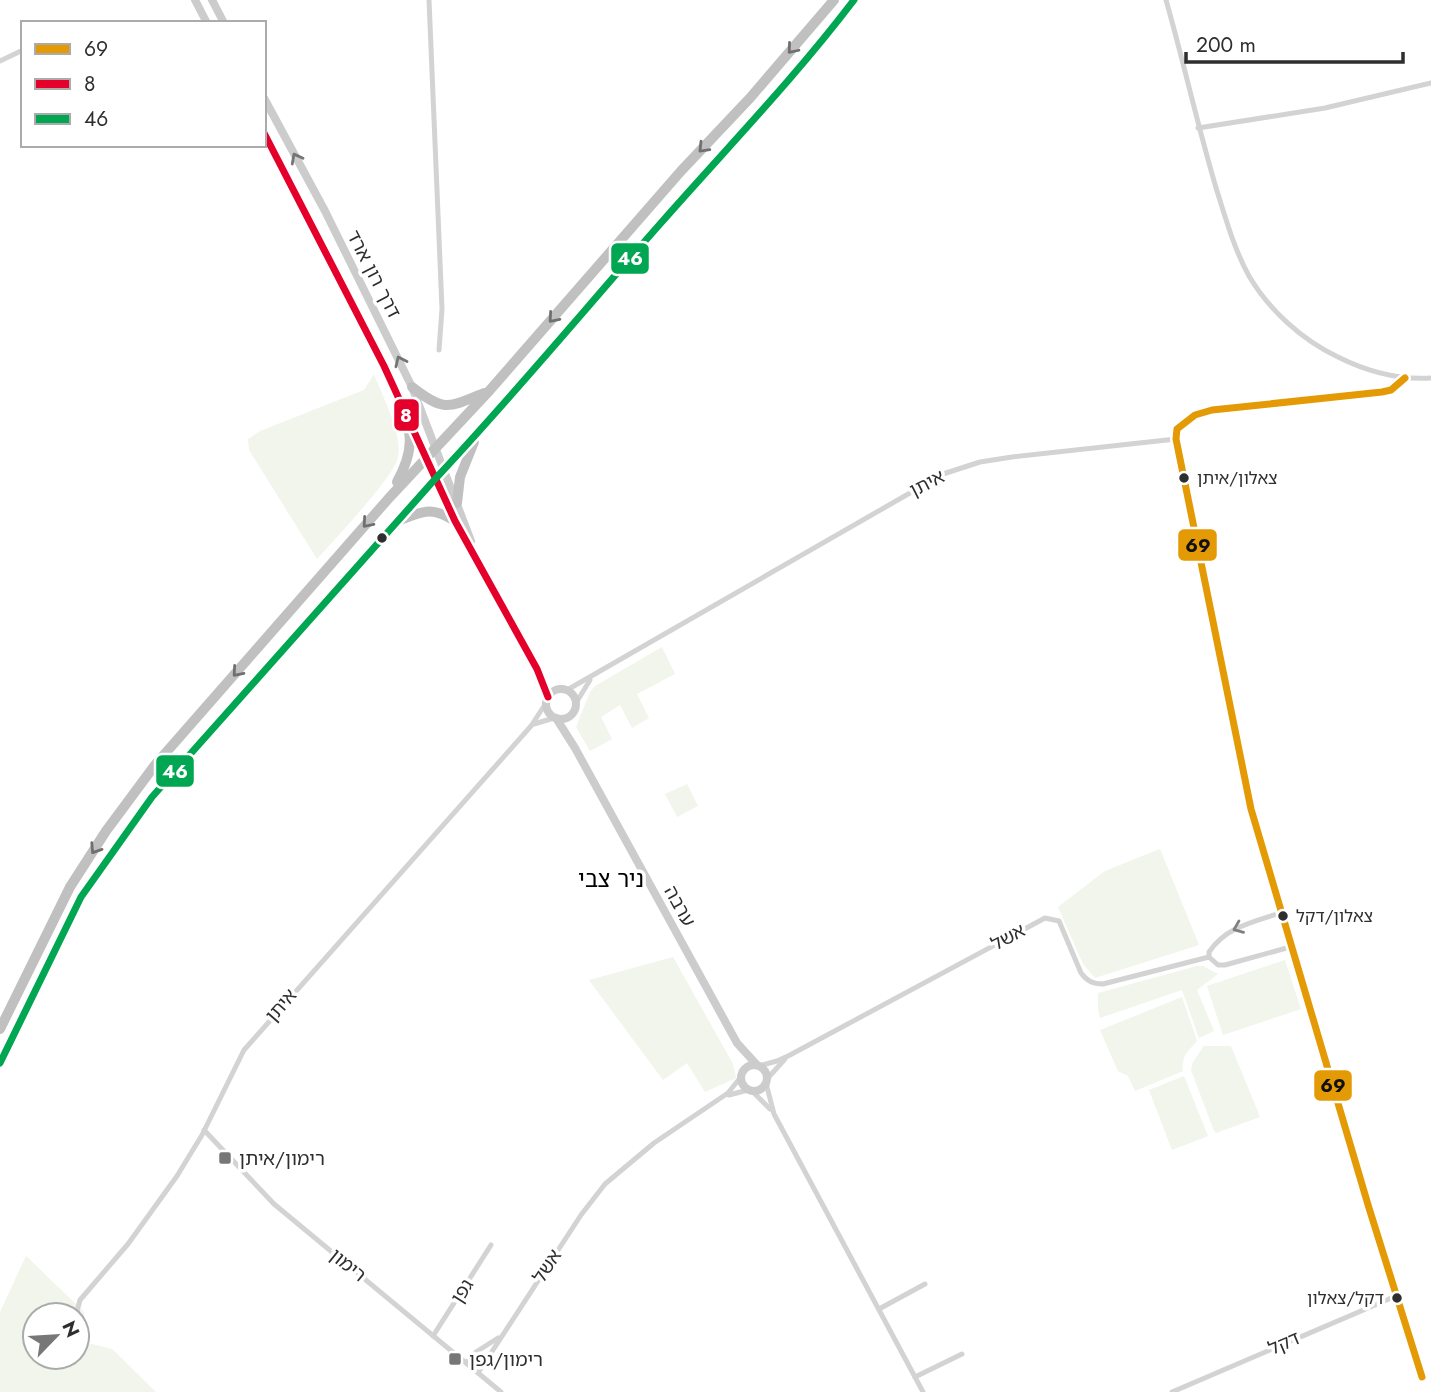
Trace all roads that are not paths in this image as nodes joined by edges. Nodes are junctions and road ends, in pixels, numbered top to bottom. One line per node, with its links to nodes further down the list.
1 (195, 0): 7 (street)
2 (212, 0): 8 (street)
3 (429, 0): 15 (street)
4 (834, 0): 19 (highway, one-way to 19)
5 (854, 0): 21 (highway)
6 (1166, 0): 13 (street)
7 (206, 21)
8 (223, 21)
9 (21, 51): 10 (street)
10 (0, 61)
11 (1431, 83): 13 (street)
12 (266, 102): 18 (street, דרך רון ארד, one-way to 12)
13 (1198, 128): 16 (street)
14 (266, 137): 20 (street, דרך רון ארד)
15 (439, 350)
16 (1405, 378): 17 (street); 22 (street)
17 (1431, 378)
18 (412, 387): 19 (highway); 23 (street, דרך רון ארד)
19 (490, 390): 23 (highway)
20 (400, 399): 24 (street, דרך רון ארד); 27 (highway)
21 (475, 438): 25 (highway); 28 (highway)
22 (1175, 439): 33 (street, איתן); 41 (street)
23 (436, 446): 24 (highway); 25 (street, דרך רון ארד)
24 (427, 456): 26 (street, דרך רון ארד); 27 (highway)
25 (444, 469): 26 (highway); 28 (street, דרך רון ארד)
26 (436, 478): 29 (highway); 30 (street, דרך רון ארד)
27 (389, 498): 44 (highway, one-way to 44)
28 (457, 503): 31 (street, דרך רון ארד)
29 (397, 521): 30 (highway); 47 (highway)
30 (454, 521): 31 (street, דרך רון ארד)
31 (481, 566): 32 (street)
32 (537, 669): 34 (street); 35 (street)
33 (594, 676): 34 (street, איתן); 36 (street, איתן)
34 (565, 689): 35 (street); 36 (street)
35 (547, 700): 38 (street); 39 (street, איתן)
36 (576, 704): 37 (street)
37 (573, 713): 38 (street); 40 (street, ערבה)
38 (555, 718): 39 (street, איתן); 40 (street, ערבה)
39 (531, 726): 54 (street, איתן)
40 (575, 748): 45 (street, ערבה)
41 (1280, 913): 42 (street); 43 (street, one-way to 43)
42 (1290, 947): 43 (street, אשל); 57 (street)
43 (1209, 957): 46 (street, אשל)
44 (0, 1029)
45 (737, 1042): 48 (street, ערבה); 49 (street, ערבה)
46 (790, 1055): 48 (street, אשל); 50 (street, אשל)
47 (0, 1063)
48 (758, 1065): 49 (street); 50 (street)
49 (741, 1075): 51 (street); 52 (street, אשל)
50 (766, 1081): 51 (street); 53 (street)
51 (750, 1090): 52 (street, אשל); 53 (street)
52 (723, 1097): 60 (street, אשל)
53 (774, 1115): 59 (street)
54 (204, 1130): 58 (street, איתן); 61 (street, רימון)
55 (491, 1245): 61 (street, גפן)
56 (925, 1284): 59 (street)
57 (1396, 1296): 66 (street); 69 (street, דקל)
58 (80, 1301)
59 (879, 1309): 65 (street)
60 (502, 1333): 63 (street, אשל); 64 (street, אשל)
61 (433, 1336): 63 (street, רימון)
62 (962, 1354): 65 (street)
63 (466, 1363): 64 (street, רימון)
64 (478, 1373): 67 (street, רימון)
65 (915, 1377): 68 (street)
66 (1422, 1377)
67 (501, 1392)
68 (923, 1392)
69 (1172, 1392)

